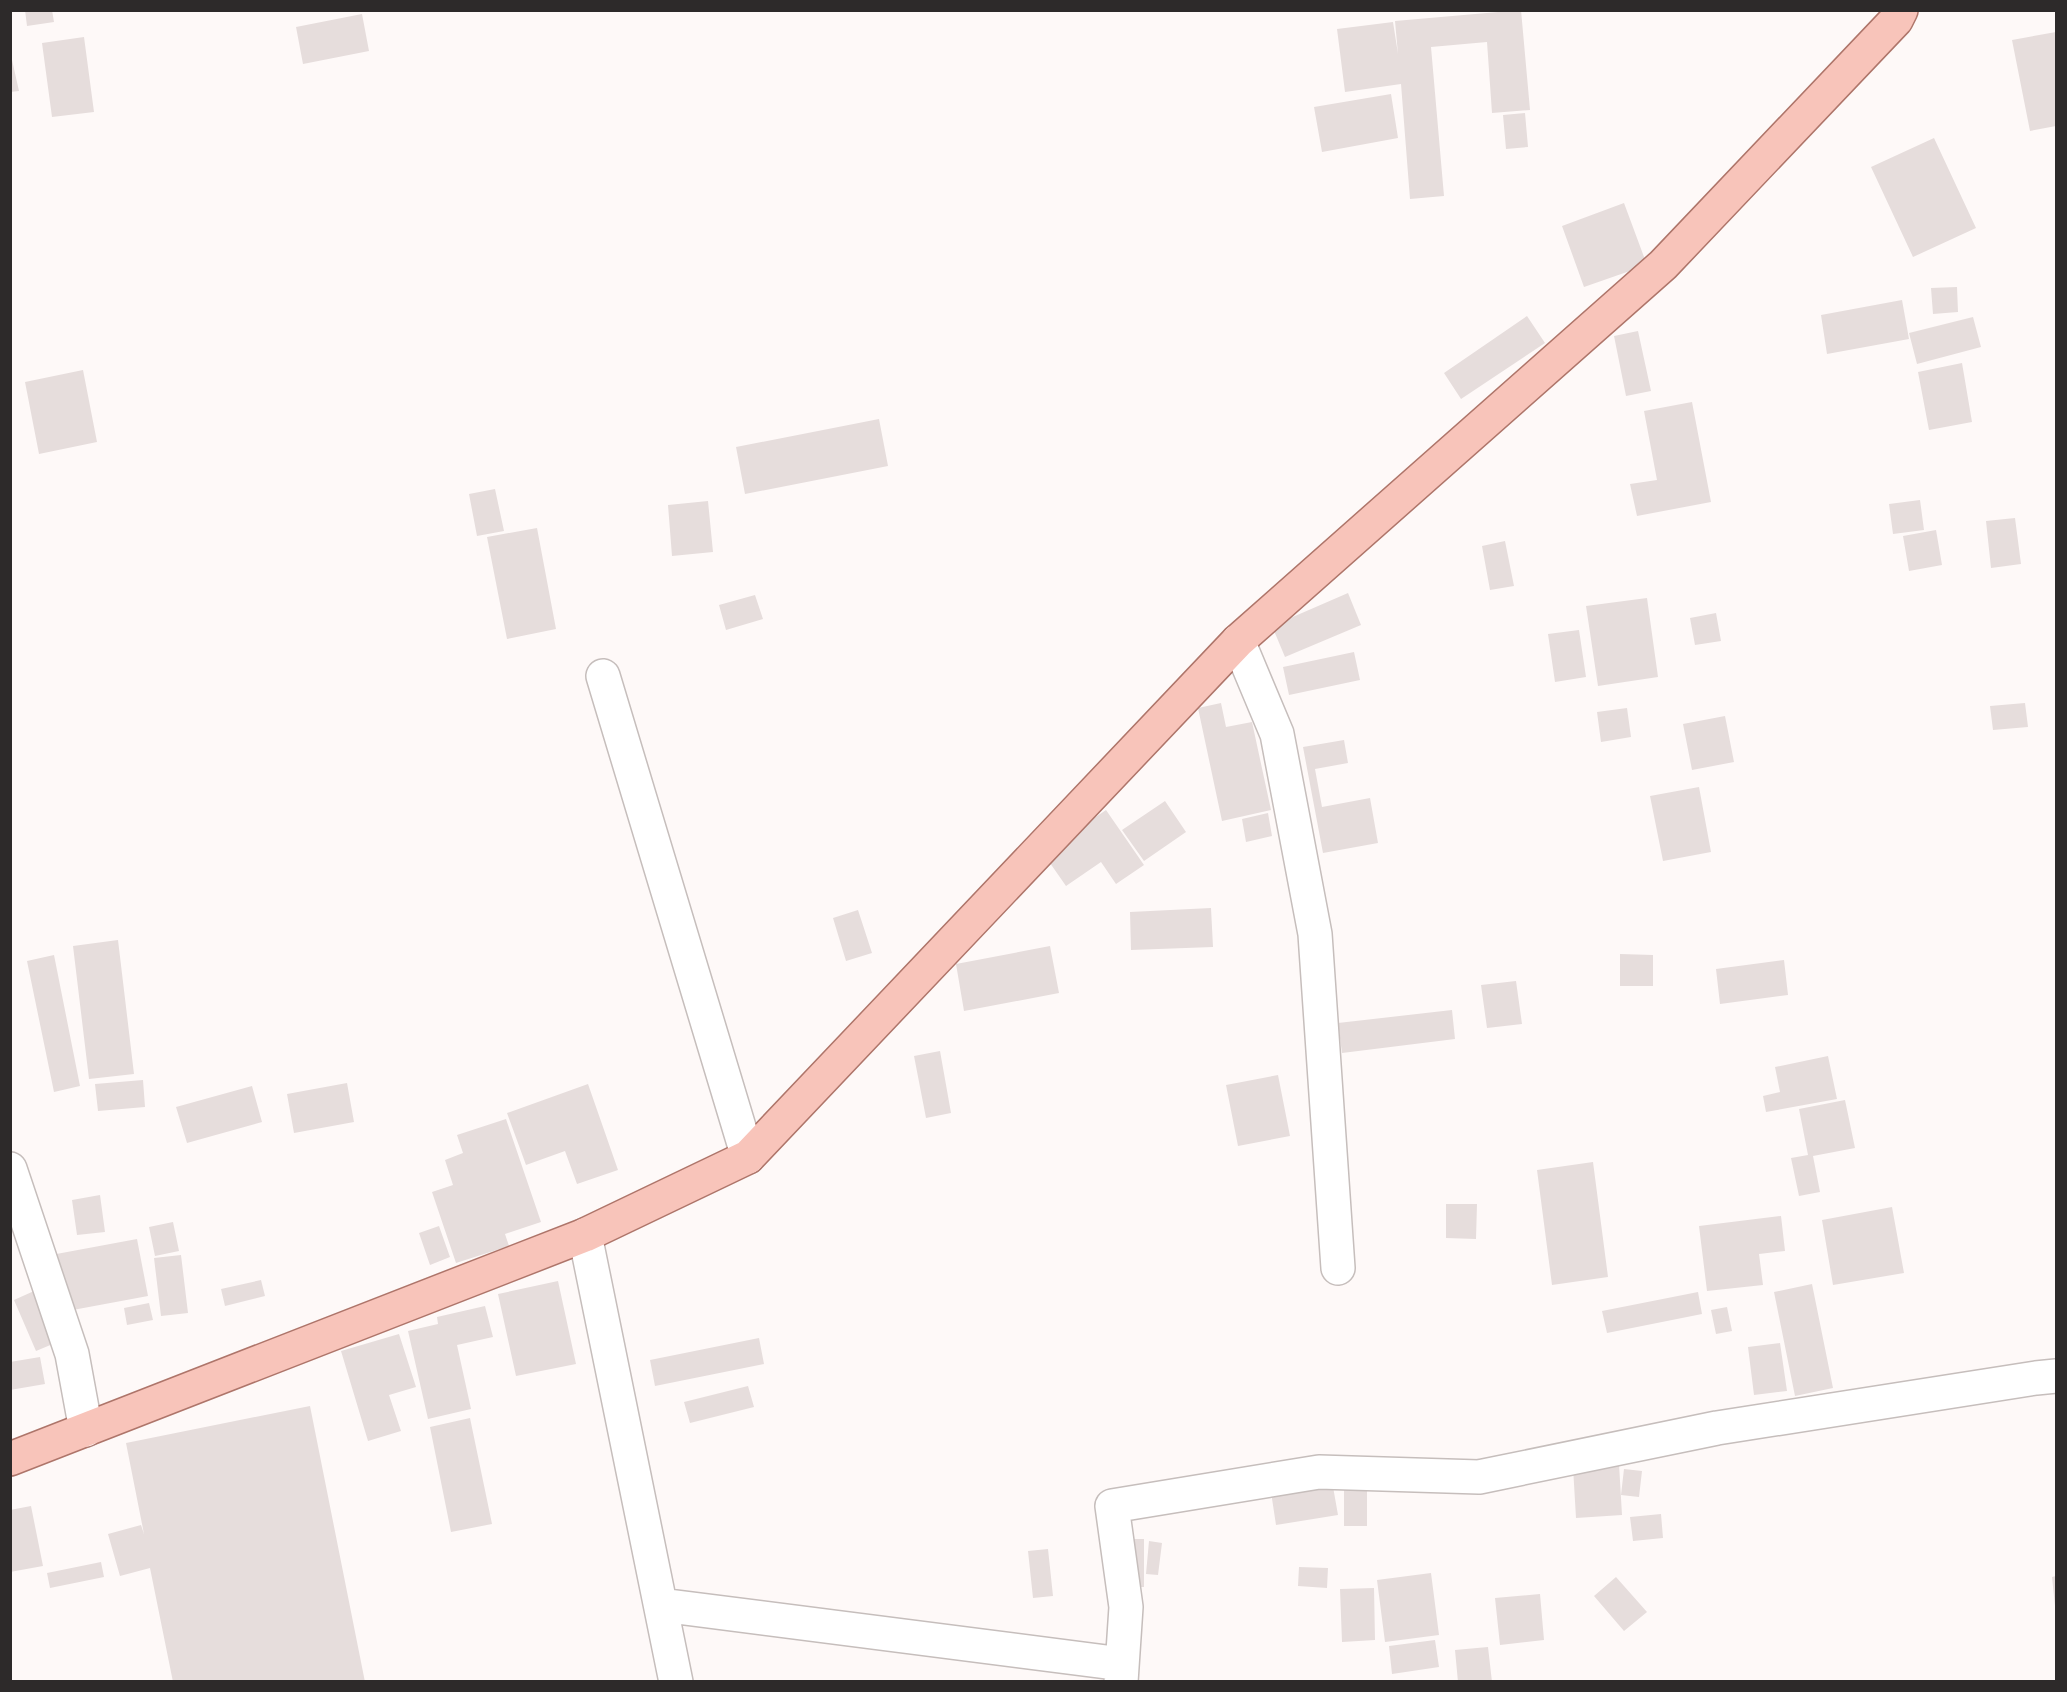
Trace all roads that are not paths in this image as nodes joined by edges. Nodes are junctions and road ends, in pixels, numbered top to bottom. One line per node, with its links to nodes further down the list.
1 (1901, 10): 2 (main road)
2 (1238, 641): 4 (main road); 7 (street)
3 (603, 676): 4 (street)
4 (748, 1157): 6 (main road)
5 (10, 1168): 9 (street)
6 (585, 1234): 9 (main road); 11 (street)
7 (1338, 1268)
8 (2056, 1377): 12 (street)
9 (86, 1430): 10 (main road)
10 (10, 1459)
11 (661, 1605): 12 (street); 13 (street)
12 (1122, 1673)
13 (676, 1682)

